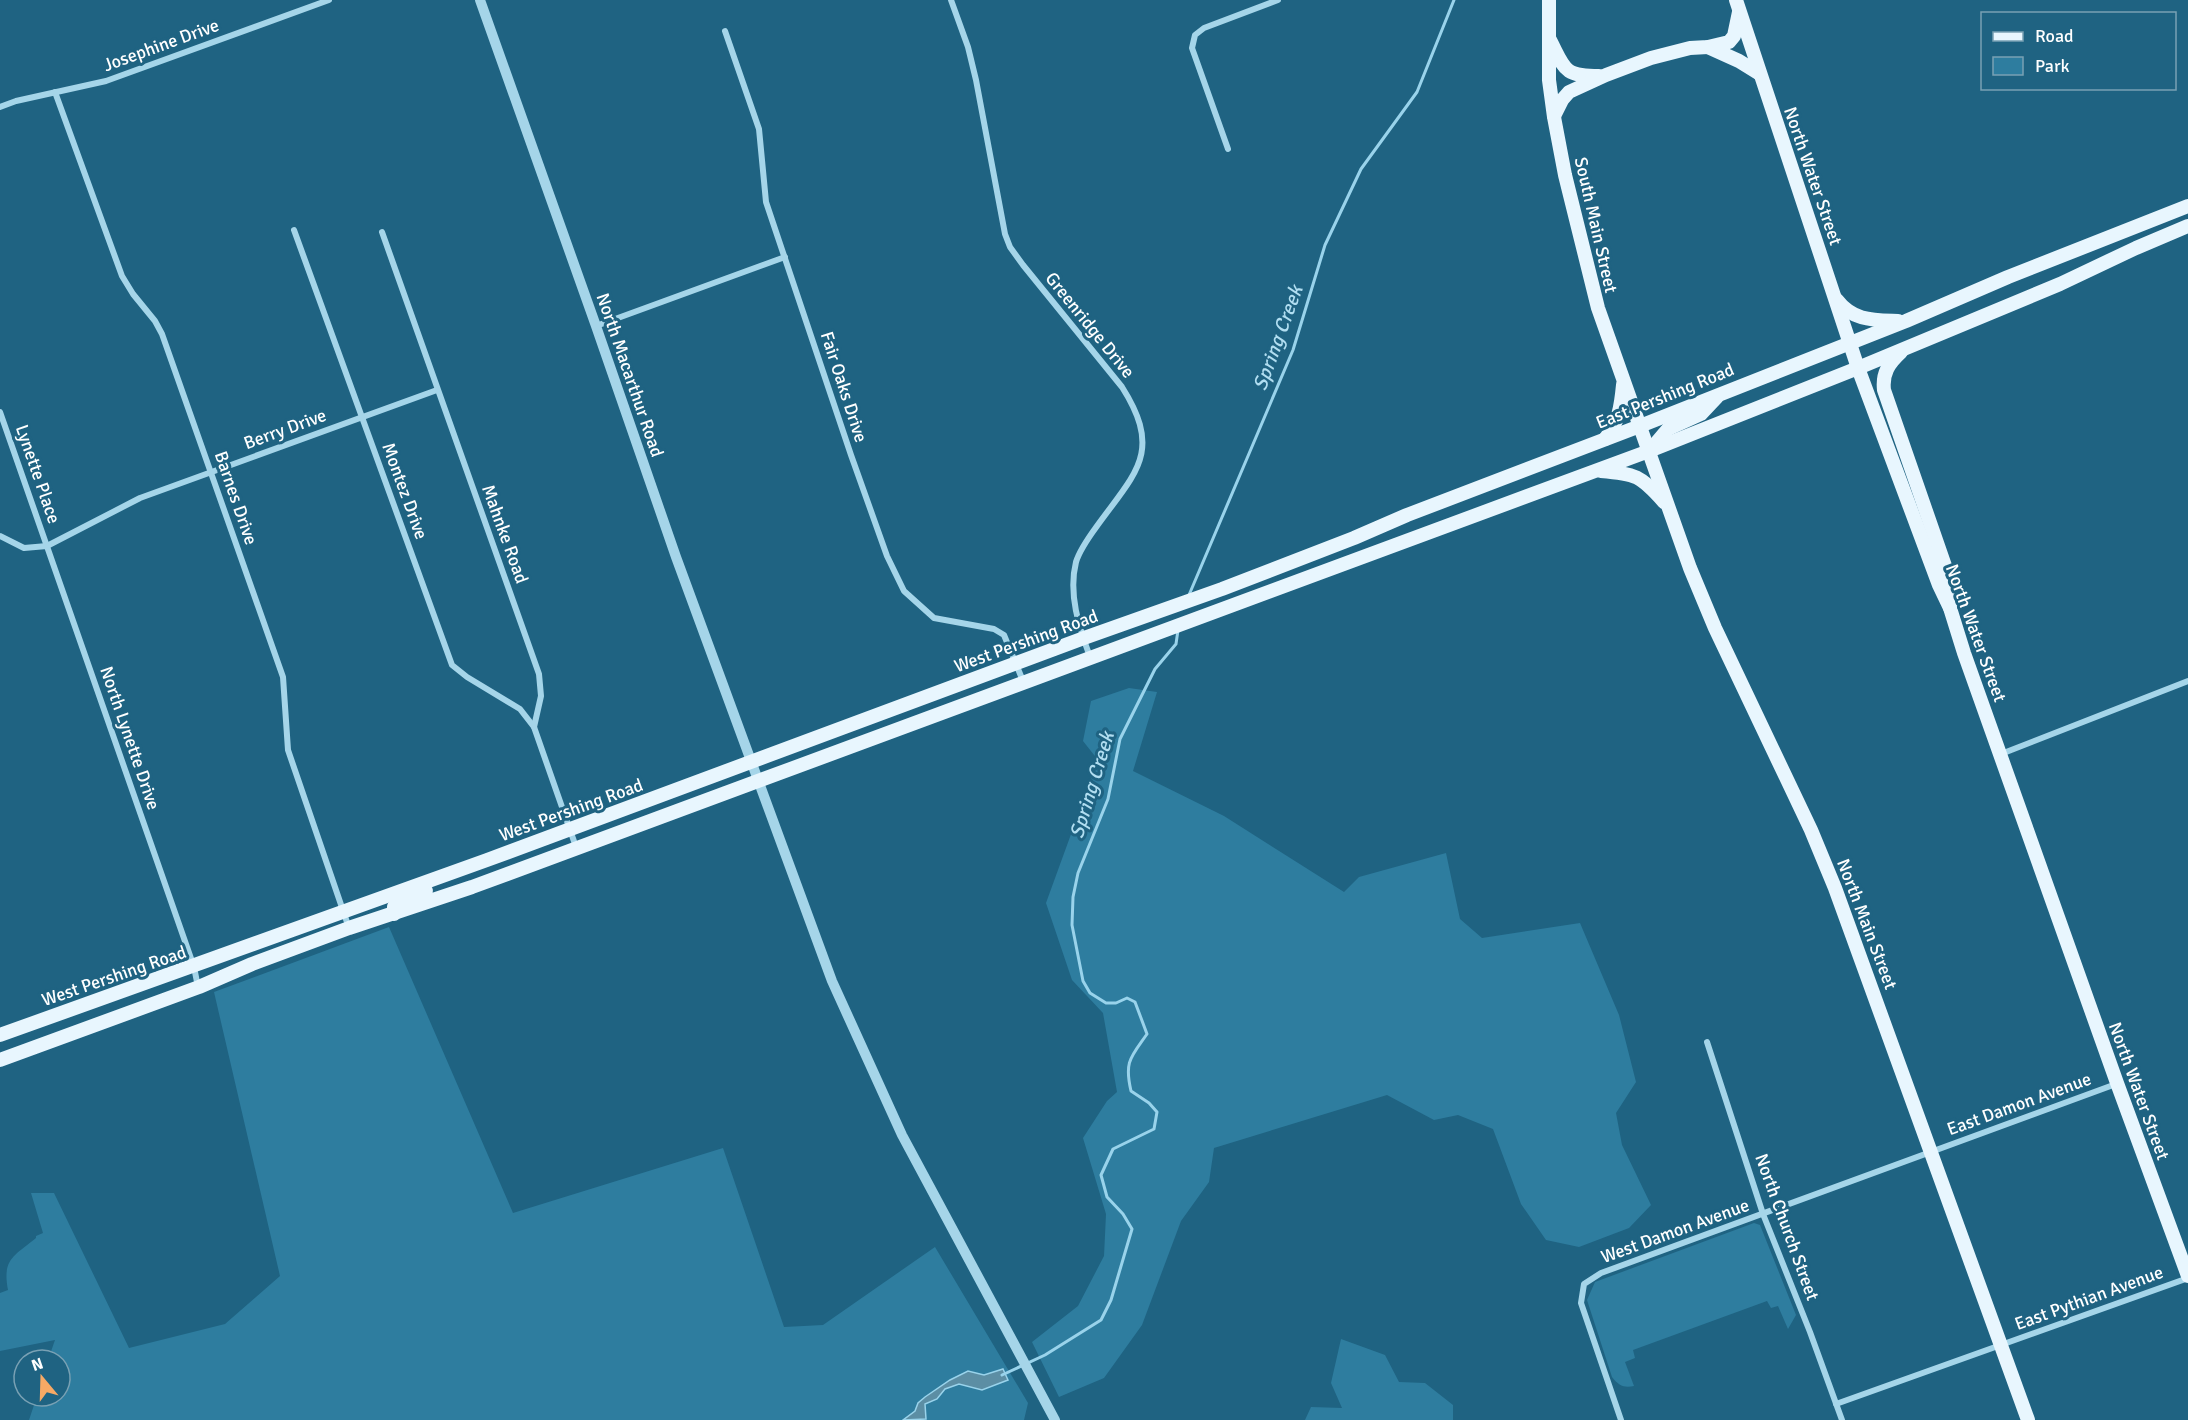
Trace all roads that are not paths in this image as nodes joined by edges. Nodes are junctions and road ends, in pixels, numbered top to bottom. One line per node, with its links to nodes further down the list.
1 (329, 0): 12 (street, Josephine Drive)
2 (480, 0): 23 (street, North Macarthur Road)
3 (951, 0): 42 (street, Greenridge Drive)
4 (1278, 0): 15 (street)
5 (1549, 0): 8 (main road, South Main Street)
6 (1738, 5): 9 (main road); 10 (main road, North Water Street)
7 (725, 32): 20 (street, Fair Oaks Drive)
8 (1548, 35): 11 (main road); 14 (main road, South Main Street)
9 (1708, 47): 10 (main road); 11 (main road)
10 (1760, 74): 21 (main road, North Water Street)
11 (1606, 75): 14 (main road)
12 (55, 92): 13 (street, Josephine Drive); 36 (street, Barnes Drive)
13 (0, 107)
14 (1554, 117): 27 (main road, South Main Street)
15 (1228, 149)
16 (2188, 206): 22 (main road, East Pershing Road)
17 (2188, 226): 25 (main road, West Pershing Road)
18 (294, 230): 31 (street, Montez Drive)
19 (382, 232): 28 (street, Mahnke Road)
20 (785, 257): 23 (street); 44 (street, Fair Oaks Drive)
21 (1834, 296): 22 (main road); 24 (main road, North Water Street)
22 (1906, 321): 24 (main road, East Pershing Road)
23 (596, 326): 49 (street, North Macarthur Road)
24 (1850, 343): 26 (main road, North Water Street); 29 (main road, East Pershing Road)
25 (1904, 349): 26 (main road, West Pershing Road); 40 (main road)
26 (1858, 368): 34 (main road, West Pershing Road); 40 (main road, North Water Street)
27 (1624, 380): 32 (main road, South Main Street); 33 (main road)
28 (437, 390): 31 (street, Berry Drive); 47 (street, Mahnke Road)
29 (1720, 394): 32 (main road, East Pershing Road); 34 (main road)
30 (0, 412): 39 (street, Lynette Place)
31 (362, 417): 36 (street, Berry Drive); 47 (street, Montez Drive)
32 (1640, 426): 33 (main road, East Pershing Road); 34 (main road, South Main Street)
33 (1604, 440): 41 (main road, East Pershing Road)
34 (1649, 451): 35 (main road, West Pershing Road); 37 (main road, North Main Street)
35 (1596, 471): 37 (main road); 43 (main road, West Pershing Road)
36 (211, 472): 39 (street, Berry Drive); 54 (street, Barnes Drive)
37 (1669, 508): 63 (main road, North Main Street)
38 (0, 536): 39 (street)
39 (47, 546): 57 (street, North Lynette Drive)
40 (1950, 608): 48 (main road, North Water Street)
41 (1153, 614): 42 (main road, West Pershing Road)
42 (1084, 638): 43 (street, Greenridge Drive); 44 (main road, West Pershing Road)
43 (1090, 657): 46 (main road, West Pershing Road)
44 (1016, 664): 46 (street, Fair Oaks Drive); 49 (main road, West Pershing Road)
45 (2188, 681): 48 (street)
46 (1023, 682): 50 (main road, West Pershing Road)
47 (534, 727): 51 (street)
48 (2001, 754): 62 (main road, North Water Street)
49 (750, 762): 50 (street, North Macarthur Road); 51 (main road, West Pershing Road)
50 (757, 780): 52 (main road, West Pershing Road); 68 (street, North Macarthur Road)
51 (570, 829): 52 (street); 53 (main road, West Pershing Road)
52 (577, 848): 55 (main road, West Pershing Road)
53 (487, 860): 54 (main road, West Pershing Road); 55 (main road)
54 (343, 912): 56 (street, Barnes Drive); 57 (main road, West Pershing Road)
55 (394, 914): 56 (main road, West Pershing Road)
56 (349, 928): 58 (main road, West Pershing Road)
57 (194, 967): 58 (street, North Lynette Drive); 59 (main road, West Pershing Road)
58 (199, 987): 61 (main road, West Pershing Road)
59 (0, 1035)
60 (1707, 1042): 64 (street, North Church Street)
61 (0, 1060)
62 (2117, 1083): 63 (street, East Damon Avenue); 65 (main road, North Water Street)
63 (1931, 1153): 64 (street, West Damon Avenue); 66 (main road, North Main Street)
64 (1763, 1214): 67 (street, North Church Street); 69 (street, West Damon Avenue)
65 (2188, 1277): 66 (street, East Pythian Avenue)
66 (2001, 1346): 67 (street, East Pythian Avenue); 71 (main road, North Main Street)
67 (1836, 1404): 70 (street, North Church Street)
68 (1054, 1418)
69 (1621, 1420)
70 (1842, 1420)
71 (2028, 1420)

